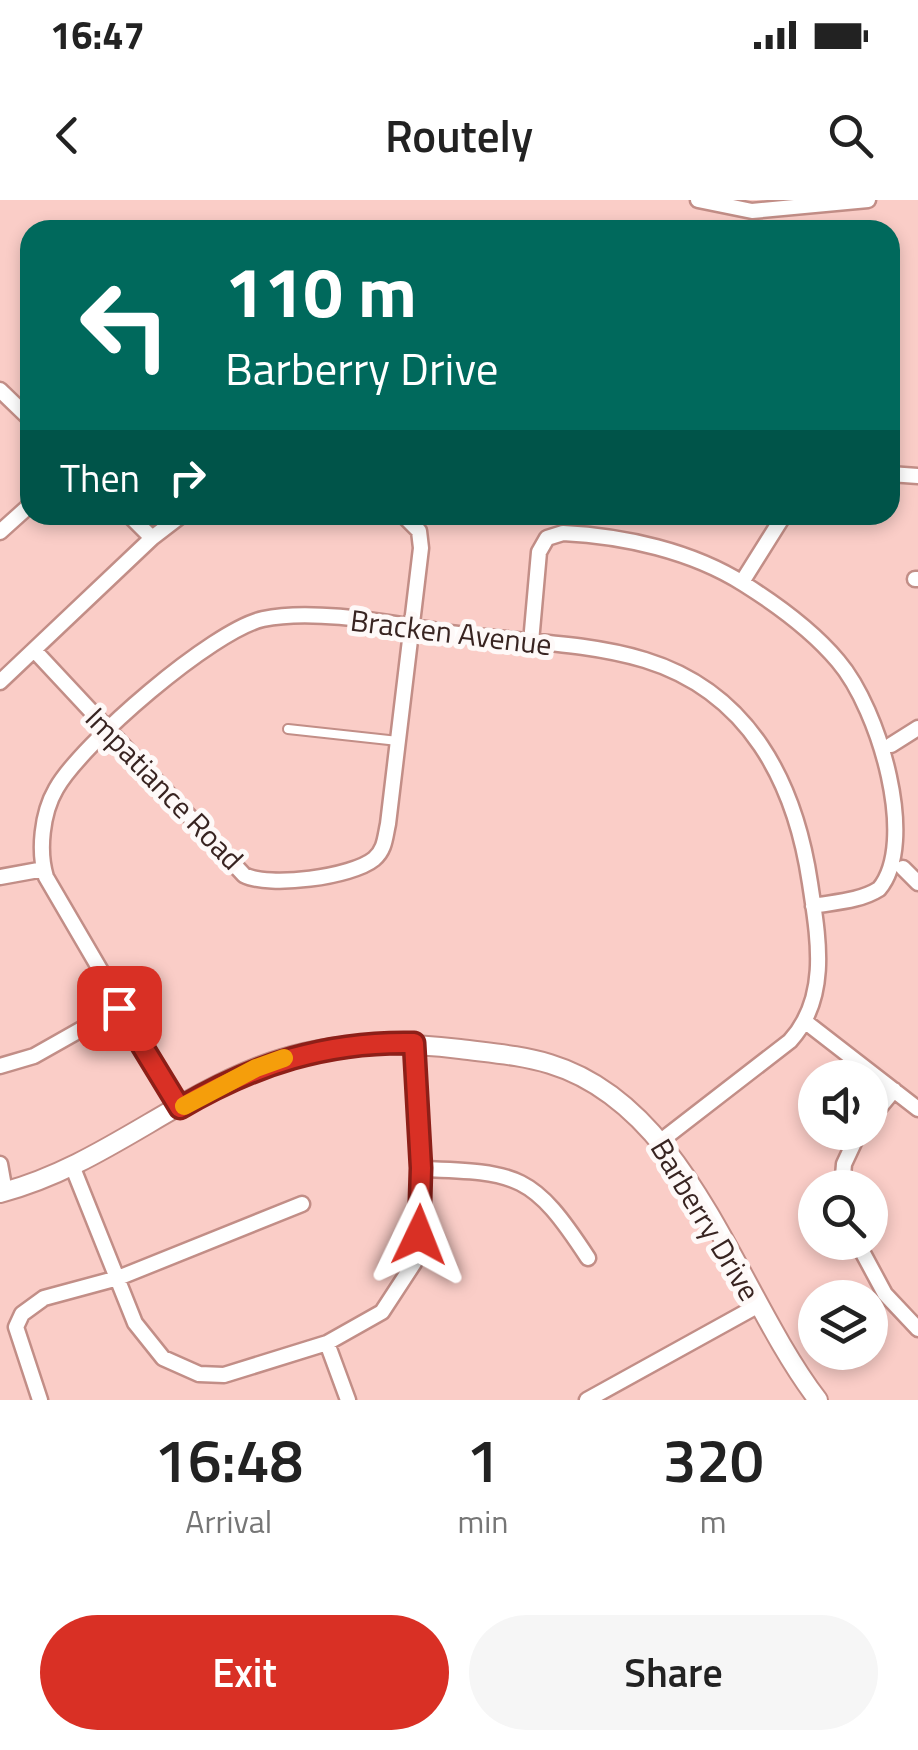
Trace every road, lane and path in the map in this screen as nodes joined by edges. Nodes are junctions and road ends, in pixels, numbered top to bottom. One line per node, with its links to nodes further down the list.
1 (698, 200): 2 (street)
2 (868, 200)
3 (0, 390): 4 (street)
4 (20, 410)
5 (20, 513): 10 (street)
6 (139, 525): 11 (street)
7 (169, 525): 11 (street)
8 (412, 525): 13 (street, Impatiance Road)
9 (778, 525): 12 (street)
10 (0, 532)
11 (152, 538): 15 (street)
12 (742, 582): 14 (street); 21 (street)
13 (411, 627): 14 (street, Bracken Avenue); 19 (street, Bracken Avenue); 20 (street, Impatiance Road)
14 (530, 642): 26 (street, Bracken Avenue)
15 (34, 650): 16 (street); 19 (street, Impatiance Road)
16 (0, 682)
17 (288, 728): 20 (lane)
18 (918, 728): 21 (street)
19 (109, 732): 20 (street, Impatiance Road); 23 (street, Bracken Avenue)
20 (398, 741)
21 (891, 746): 22 (street)
22 (903, 868): 25 (street); 26 (street)
23 (44, 869): 24 (street); 27 (street)
24 (0, 877)
25 (918, 883)
26 (813, 906): 28 (street, Bracken Avenue)
27 (119, 1008): 30 (street); 33 (street)
28 (806, 1023): 31 (street); 35 (street)
29 (414, 1043): 33 (street, Barberry Drive); 35 (street, Barberry Drive); 38 (street)
30 (0, 1066)
31 (894, 1090): 32 (street); 34 (street)
32 (888, 1097)
33 (180, 1108): 37 (street, Barberry Drive)
34 (918, 1110)
35 (662, 1140): 44 (street, Barberry Drive)
36 (0, 1164): 39 (street)
37 (74, 1168): 39 (street, Barberry Drive); 43 (street)
38 (421, 1168): 41 (street); 46 (street)
39 (2, 1192)
40 (302, 1204): 43 (street)
41 (588, 1258)
42 (867, 1260): 45 (street)
43 (118, 1278): 46 (street); 47 (street)
44 (757, 1306): 49 (street); 50 (street, Barberry Drive)
45 (918, 1329)
46 (327, 1342): 48 (street)
47 (40, 1400)
48 (348, 1400)
49 (588, 1400)
50 (818, 1400)

